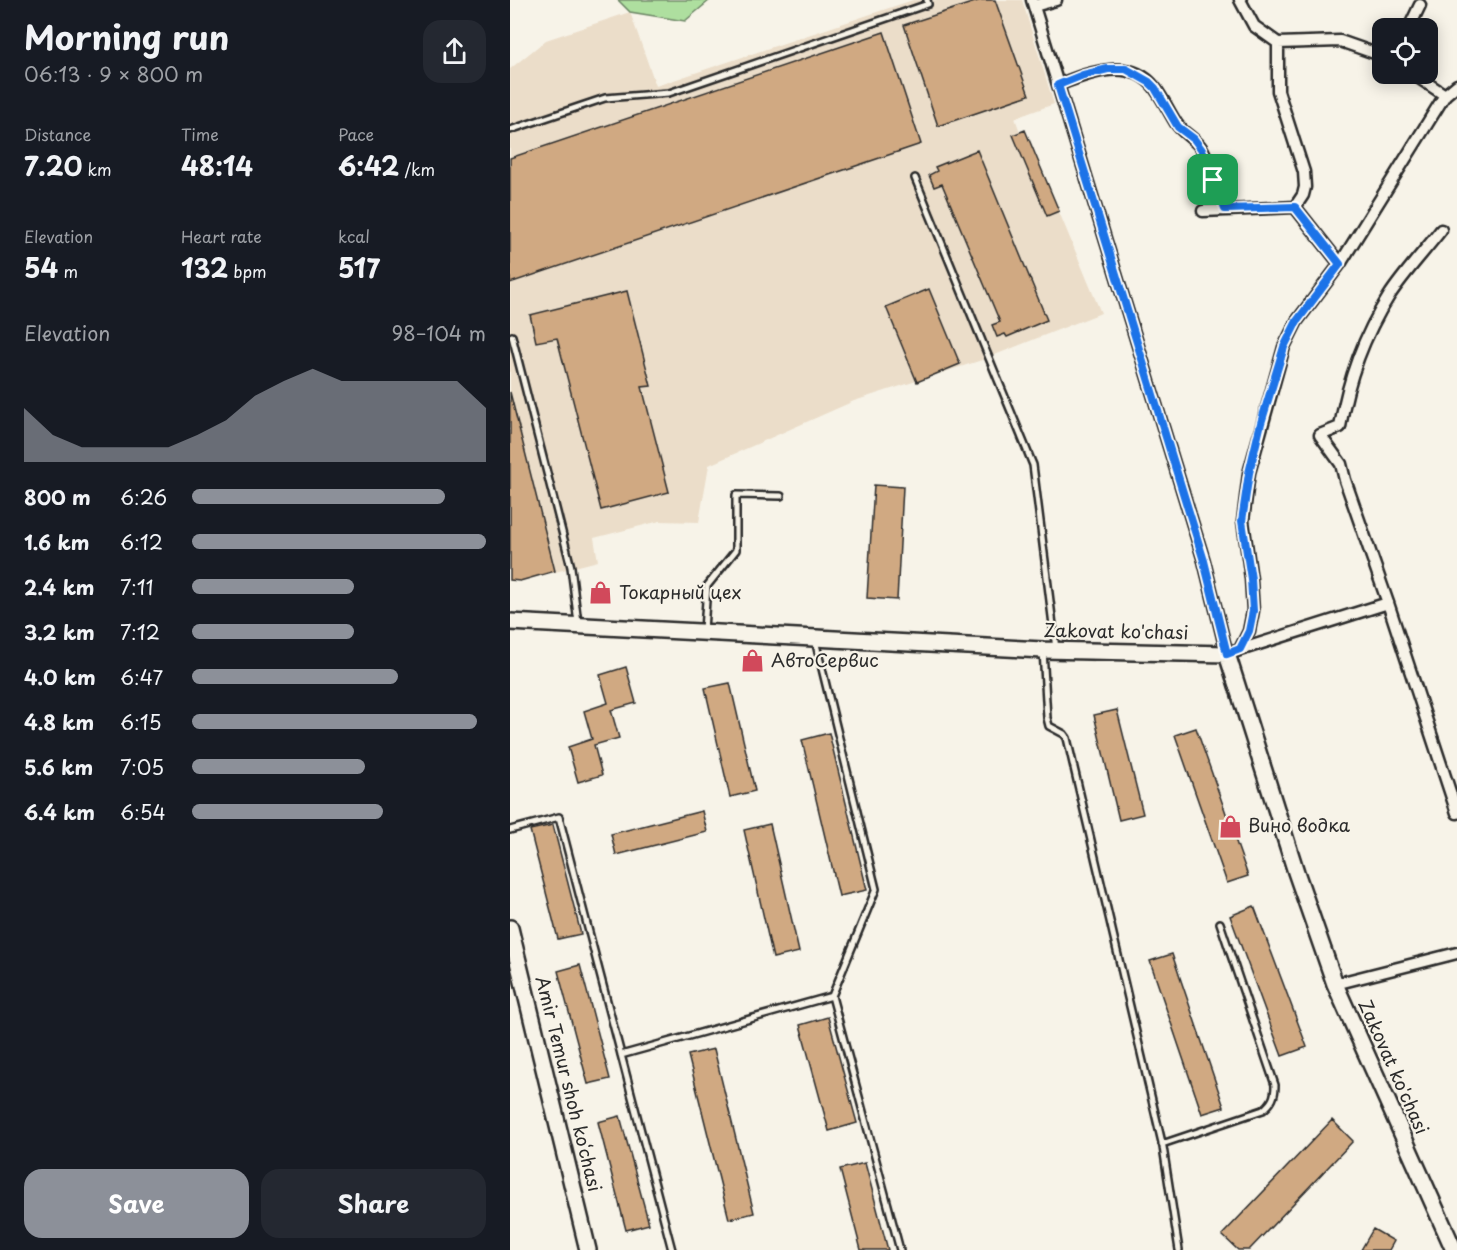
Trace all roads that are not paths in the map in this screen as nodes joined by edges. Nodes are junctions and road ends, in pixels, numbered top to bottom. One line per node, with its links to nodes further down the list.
1 (927, 0): 13 (lane)
2 (1056, 0): 4 (street)
3 (1240, 0): 7 (street)
4 (1033, 3): 10 (street)
5 (1419, 5): 6 (street)
6 (1413, 18)
7 (1278, 43): 8 (street); 15 (street)
8 (1372, 52)
9 (1428, 84): 12 (street)
10 (1058, 85): 16 (street); 28 (street)
11 (1457, 85): 12 (street)
12 (1445, 95): 19 (street)
13 (510, 130)
14 (915, 178): 27 (lane)
15 (1295, 207): 16 (street); 19 (street)
16 (1225, 209): 17 (street)
17 (1203, 212)
18 (1441, 230): 22 (street)
19 (1340, 264): 28 (street)
20 (512, 336): 24 (lane)
21 (781, 496): 25 (lane)
22 (1388, 603): 28 (street); 29 (street)
23 (510, 622): 24 (main road, Zakovat ko'chasi)
24 (578, 624): 25 (main road, Zakovat ko'chasi)
25 (704, 632): 26 (main road, Zakovat ko'chasi)
26 (814, 639): 27 (main road, Zakovat ko'chasi); 35 (lane)
27 (1049, 651): 28 (main road, Zakovat ko'chasi); 37 (lane)
28 (1233, 652): 34 (main road, Zakovat ko'chasi)
29 (1457, 813)
30 (510, 830): 36 (lane)
31 (1220, 923): 37 (lane)
32 (510, 928): 39 (main road, Amir Temur shoh ko‘chasi)
33 (1457, 953): 34 (street)
34 (1335, 984): 38 (main road, Zakovat ko'chasi)
35 (832, 996): 36 (lane); 41 (lane)
36 (621, 1055): 40 (lane)
37 (1162, 1144): 42 (lane)
38 (1453, 1242)
39 (588, 1250)
40 (672, 1250)
41 (900, 1250)
42 (1179, 1250)

